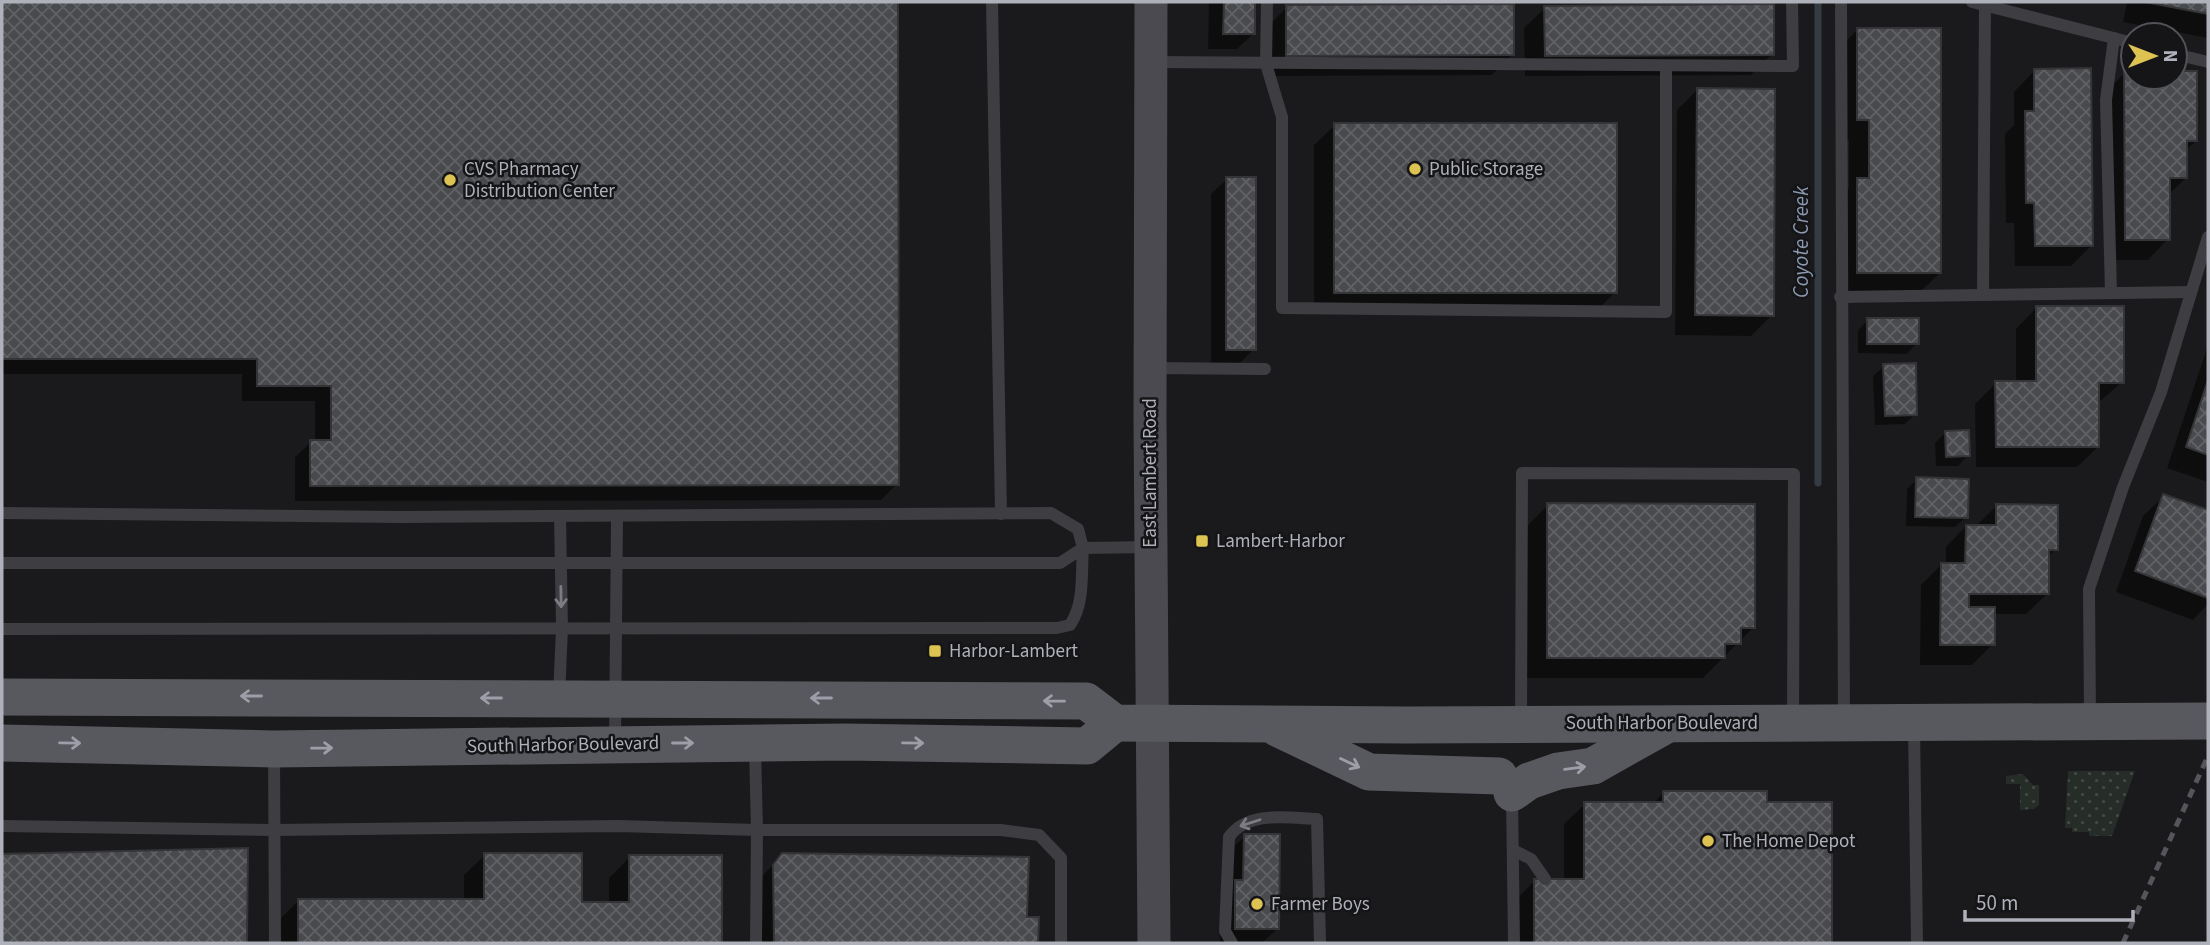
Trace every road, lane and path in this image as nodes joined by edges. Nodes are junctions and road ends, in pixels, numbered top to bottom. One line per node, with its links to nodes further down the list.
1 (992, 2): 22 (lane)
2 (1151, 2): 10 (main road, East Lambert Road)
3 (1267, 2): 12 (lane)
4 (1792, 2): 13 (lane)
5 (1841, 2): 18 (lane)
6 (1978, 4): 7 (lane); 17 (lane)
7 (2114, 38): 8 (lane); 16 (lane)
8 (2119, 39)
9 (2189, 57): 11 (lane)
10 (1151, 62): 12 (lane); 19 (main road, East Lambert Road)
11 (2208, 62)
12 (1266, 64): 13 (lane); 13 (lane)
13 (1666, 66)
14 (2208, 237): 15 (lane)
15 (2191, 292): 16 (lane); 38 (lane)
16 (2111, 293): 17 (lane)
17 (1983, 295): 18 (lane)
18 (1840, 297): 37 (lane)
19 (1150, 368): 20 (lane); 25 (main road, East Lambert Road)
20 (1265, 369)
21 (2, 513): 23 (lane)
22 (1001, 514): 24 (lane); 26 (lane)
23 (560, 516): 24 (lane); 28 (lane)
24 (617, 517): 29 (lane)
25 (1150, 547): 26 (lane); 40 (main road, East Lambert Road)
26 (1083, 548): 29 (lane); 31 (lane)
27 (2, 563): 28 (lane)
28 (560, 564): 29 (lane); 30 (lane, one-way to 30)
29 (617, 564): 31 (lane)
30 (562, 628): 31 (lane); 32 (lane); 34 (lane)
31 (618, 628): 35 (lane)
32 (2, 629)
33 (2, 697): 34 (main road, one-way to 33)
34 (559, 698): 35 (main road)
35 (616, 698): 43 (main road, one-way to 35); 47 (lane)
36 (1914, 720): 37 (main road, South Harbor Boulevard); 38 (main road, South Harbor Boulevard); 63 (lane)
37 (1843, 721): 42 (main road, South Harbor Boulevard)
38 (2090, 721): 39 (main road, South Harbor Boulevard)
39 (2208, 721)
40 (1152, 722): 43 (main road, South Harbor Boulevard); 44 (main road, South Harbor Boulevard); 59 (main road, East Lambert Road)
41 (1672, 722): 42 (main road, South Harbor Boulevard); 45 (main road, South Harbor Boulevard); 50 (main road, one-way to 41)
42 (1793, 722): 45 (lane)
43 (1115, 723): 48 (main road, South Harbor Boulevard, one-way to 43)
44 (1266, 723): 45 (main road, South Harbor Boulevard); 50 (main road, one-way to 50)
45 (1521, 724)
46 (2, 743): 49 (main road, South Harbor Boulevard, one-way to 49)
47 (615, 743): 48 (main road, South Harbor Boulevard, one-way to 48); 49 (main road, South Harbor Boulevard, one-way to 47)
48 (755, 743): 53 (lane)
49 (274, 749): 52 (lane)
50 (1506, 784): 54 (lane)
51 (2, 826): 52 (lane)
52 (274, 830): 53 (lane); 56 (lane)
53 (757, 830): 57 (lane); 58 (lane)
54 (1513, 850): 55 (lane); 62 (lane)
55 (1545, 879)
56 (275, 943)
57 (756, 943)
58 (1061, 943)
59 (1154, 943)
60 (1232, 943): 61 (lane, one-way to 60)
61 (1320, 943)
62 (1514, 943)
63 (1917, 943)

